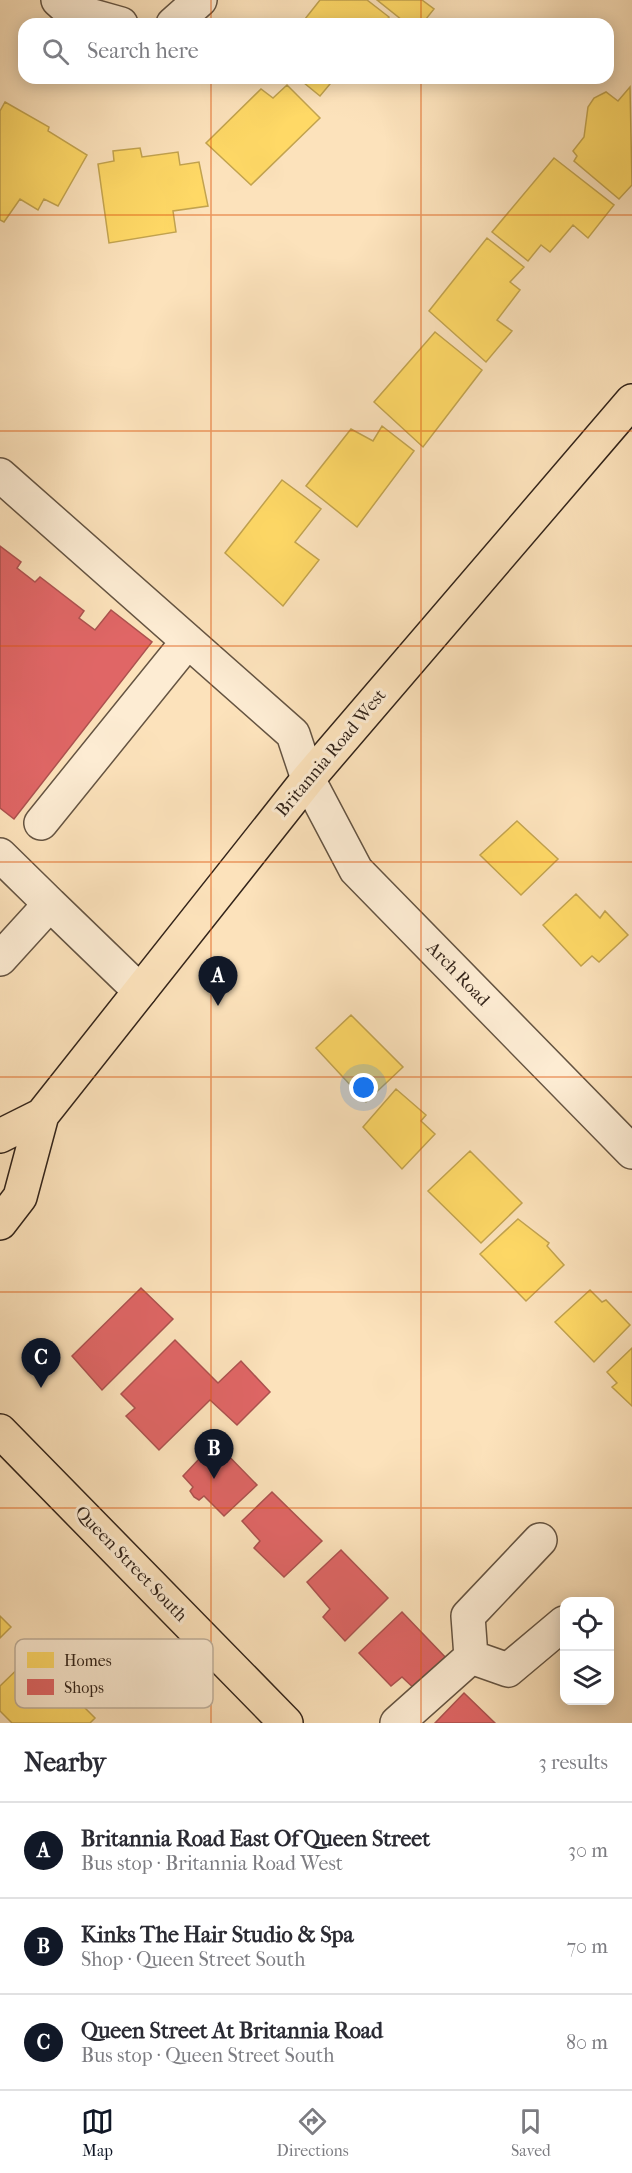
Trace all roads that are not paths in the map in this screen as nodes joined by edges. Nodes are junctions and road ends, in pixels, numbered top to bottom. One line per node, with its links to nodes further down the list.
1 (58, 0): 3 (street)
2 (200, 0): 4 (street)
3 (100, 18)
4 (180, 18)
5 (632, 401): 8 (main road, Britannia Road West)
6 (0, 475): 7 (street, Arch Road)
7 (188, 641): 8 (street, Arch Road); 9 (street)
8 (308, 779): 13 (main road, Britannia Road West); 16 (street, Arch Road)
9 (41, 823)
10 (0, 855): 11 (street)
11 (50, 904): 12 (street); 13 (street)
12 (0, 959)
13 (140, 991): 14 (main road, Britannia Road West)
14 (42, 1114): 15 (main road, Britannia Road West); 17 (main road, Britannia Road West)
15 (0, 1137)
16 (632, 1152)
17 (0, 1223)
18 (0, 1431): 21 (main road, Queen Street South)
19 (540, 1540): 23 (street)
20 (560, 1626): 23 (street)
21 (204, 1639)
22 (213, 1648): 24 (main road, Queen Street South)
23 (471, 1657): 25 (street)
24 (286, 1723)
25 (397, 1723)

